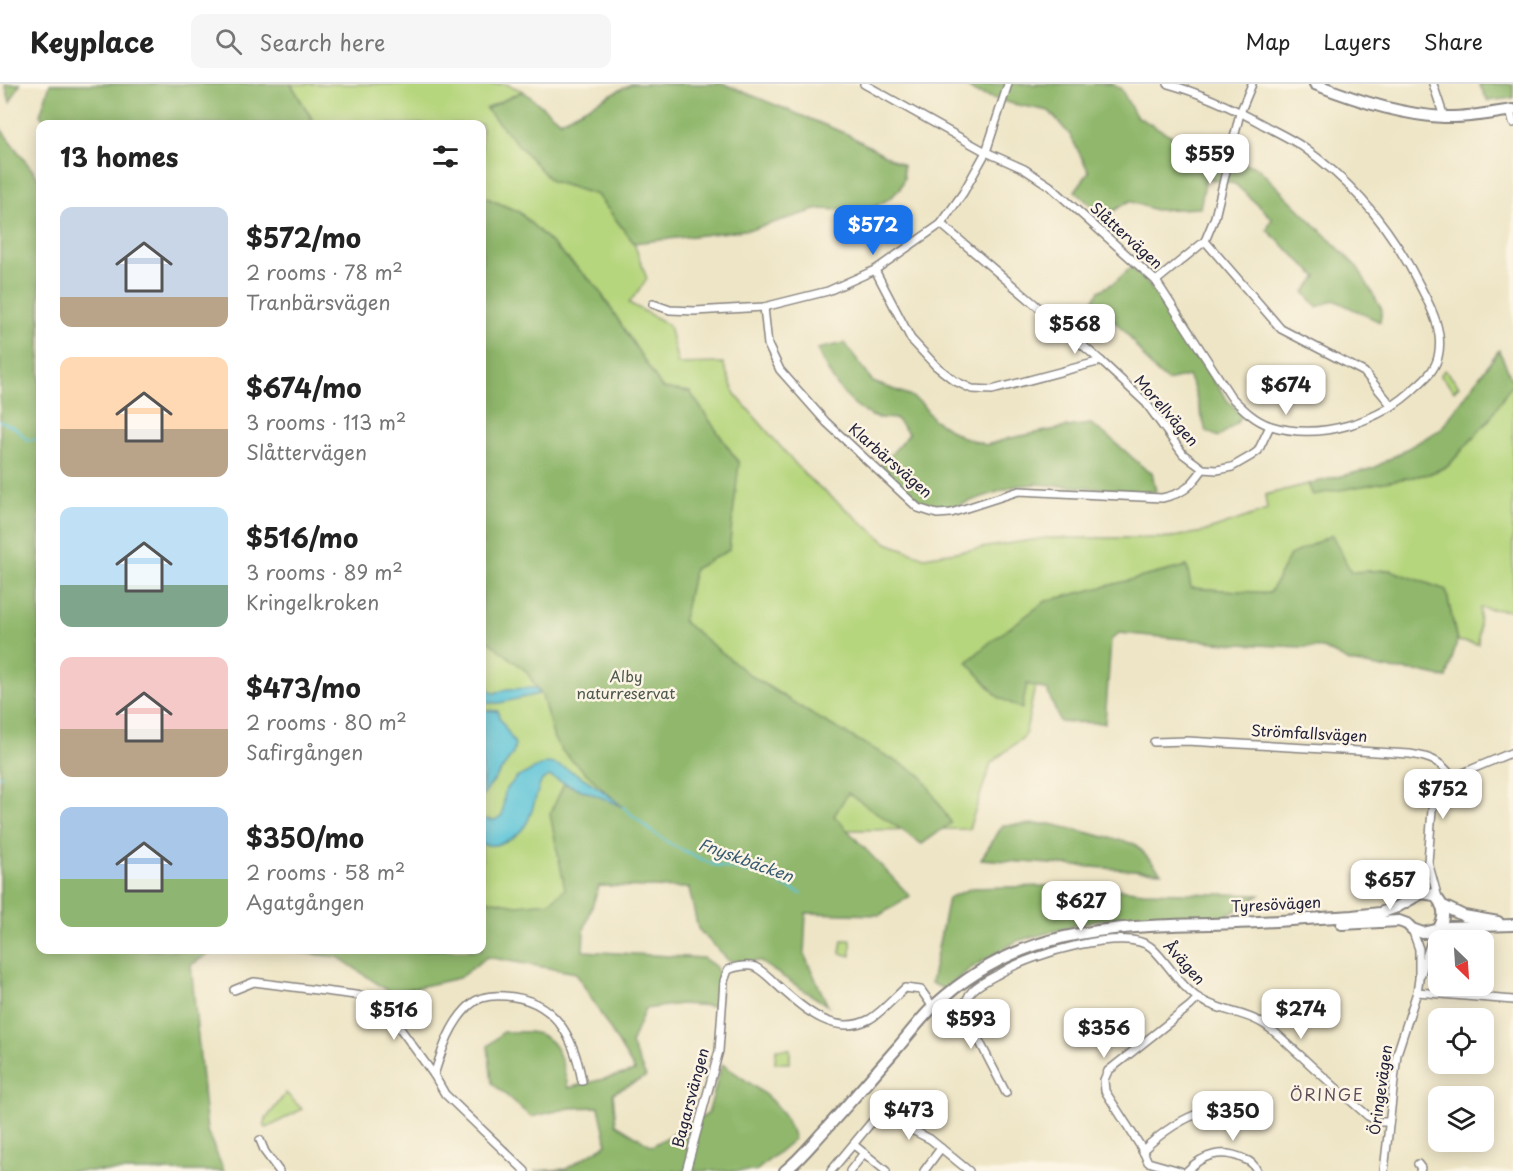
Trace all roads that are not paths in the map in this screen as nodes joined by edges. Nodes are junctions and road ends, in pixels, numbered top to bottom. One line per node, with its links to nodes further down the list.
1 (864, 84): 11 (street, Slåttervägen)
2 (1008, 84): 11 (street)
3 (1168, 84): 8 (street, Slåttervägen)
4 (1252, 84): 8 (street)
5 (1315, 84): 9 (main road)
6 (1433, 84): 9 (street)
7 (1512, 110): 9 (main road); 10 (street)
8 (1240, 113): 13 (street); 19 (street, Slåttervägen)
9 (1444, 117)
10 (1513, 123)
11 (986, 152): 12 (street); 15 (street, Slåttervägen)
12 (941, 224): 14 (street); 18 (street, Morellvägen)
13 (1205, 241): 15 (street); 19 (street)
14 (875, 270): 17 (street); 18 (street)
15 (1156, 281): 20 (street, Slåttervägen)
16 (653, 304): 17 (street)
17 (764, 307): 21 (street, Klarbärsvägen)
18 (1101, 361): 21 (street, Morellvägen)
19 (1392, 406): 20 (street, Slåttervägen)
20 (1270, 426): 21 (street)
21 (1203, 469)
22 (1154, 742): 24 (street, Strömfallsvägen)
23 (1513, 752): 24 (street)
24 (1453, 778): 25 (street)
25 (1428, 862): 26 (street); 27 (street)
26 (1413, 898): 27 (main road, Tyresövägen); 28 (main road, Tyresövägen); 30 (main road)
27 (1439, 902): 29 (main road, Tyresövägen); 31 (main road)
28 (1213, 924): 30 (main road, Tyresövägen); 39 (main road, Tyresövägen)
29 (1513, 925): 31 (main road, Tyresövägen)
30 (1410, 926): 32 (main road, Tyresövägen); 34 (street, Öringevägen)
31 (1437, 930)
32 (1428, 932)
33 (1428, 954): 34 (street, Öringevägen)
34 (1419, 979): 36 (street, Öringevägen)
35 (234, 990): 40 (street)
36 (1417, 992): 38 (street); 44 (street, Öringevägen)
37 (1198, 998): 42 (street, Åvägen); 44 (street, Åvägen); 48 (street)
38 (1513, 1000)
39 (933, 1007): 52 (street, Bagarsvängen); 53 (main road, Tyresövägen)
40 (434, 1075): 41 (street); 51 (street)
41 (582, 1081)
42 (1006, 1093)
43 (1233, 1107): 48 (street)
44 (1389, 1122): 62 (street, Öringevägen)
45 (260, 1140): 50 (street)
46 (854, 1145): 47 (street); 49 (street); 54 (street)
47 (941, 1148): 57 (street); 58 (street)
48 (1141, 1149): 59 (street)
49 (864, 1153): 55 (street); 56 (street)
50 (279, 1171)
51 (525, 1171)
52 (686, 1171)
53 (785, 1171)
54 (831, 1171)
55 (850, 1171)
56 (886, 1171)
57 (925, 1171)
58 (969, 1171)
59 (1180, 1171)
60 (1187, 1171): 61 (street)
61 (1257, 1171)
62 (1384, 1171)

